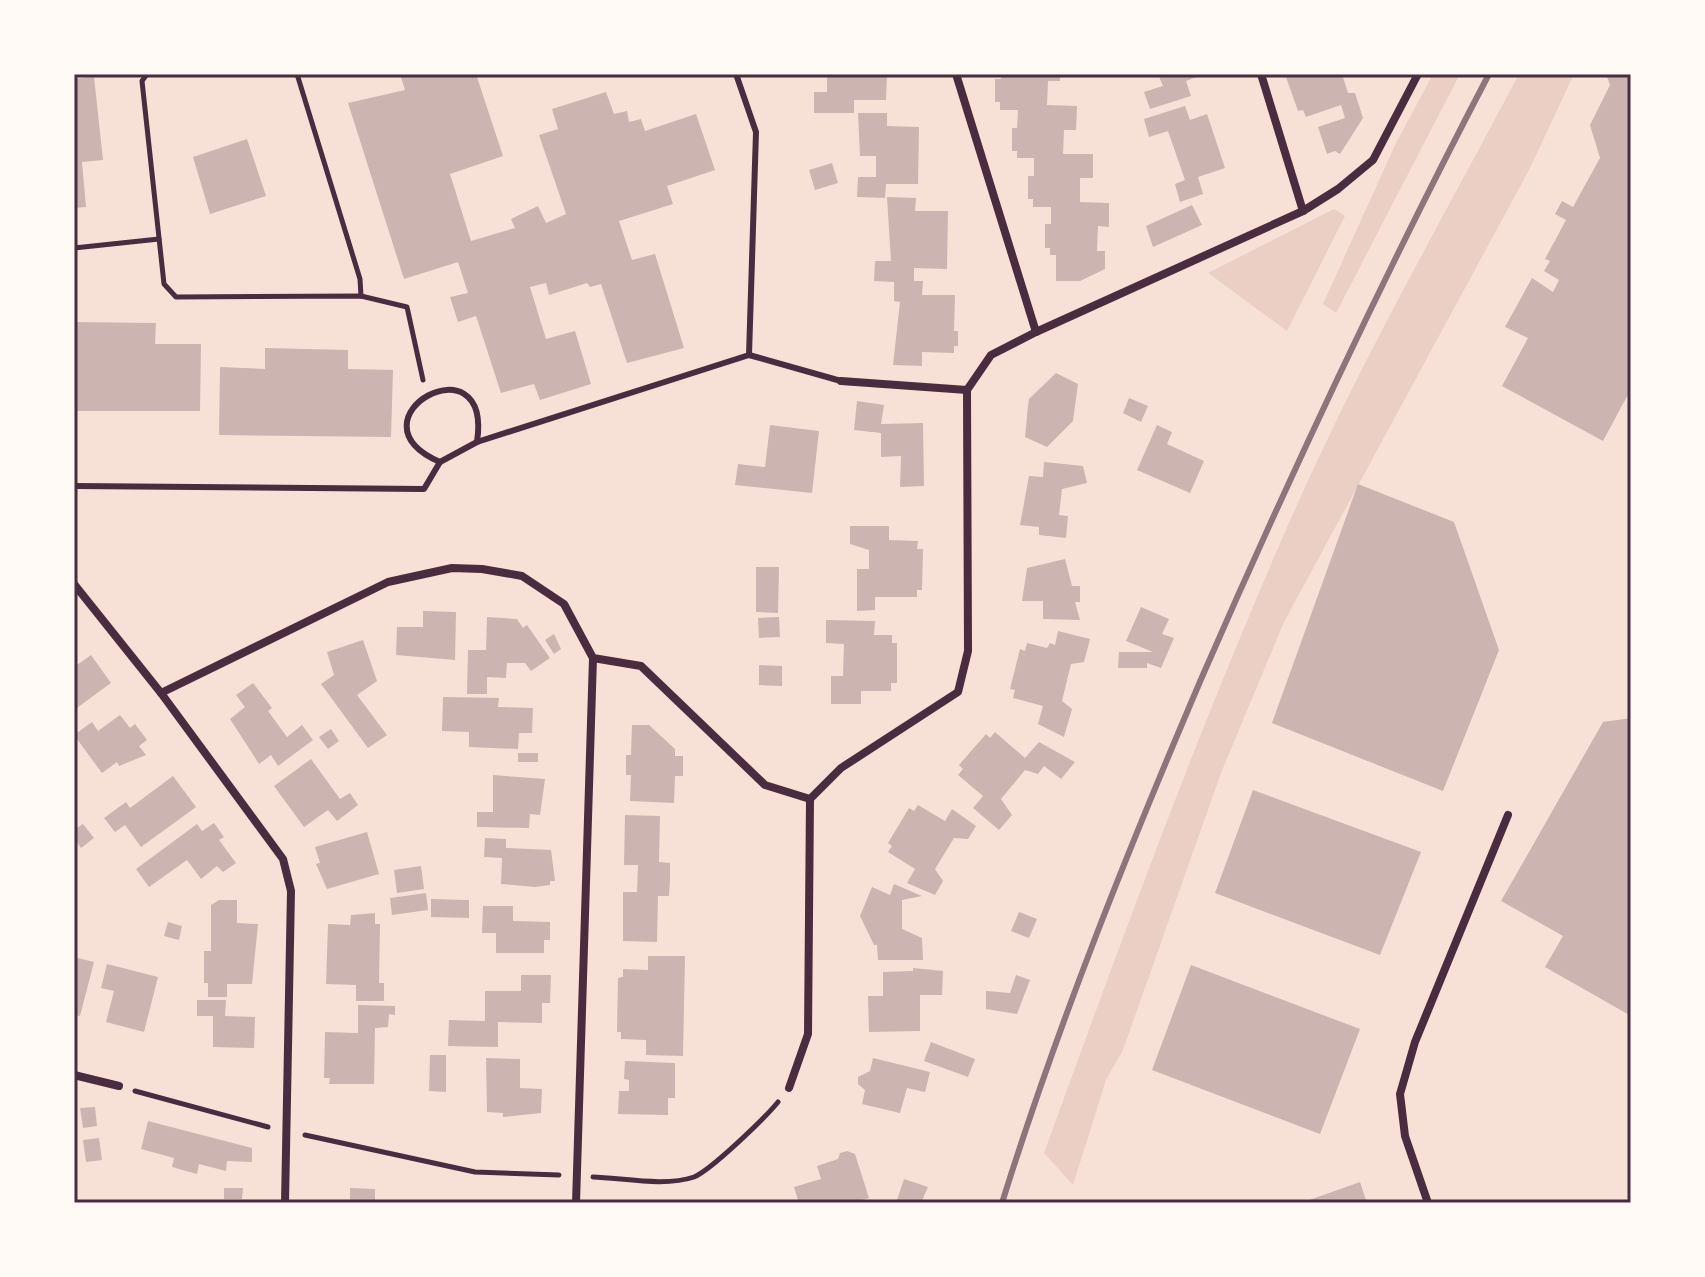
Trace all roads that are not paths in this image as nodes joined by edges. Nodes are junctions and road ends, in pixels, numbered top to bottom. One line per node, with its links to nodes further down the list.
1 (736, 74): 7 (lane)
2 (956, 74): 6 (street)
3 (1261, 74): 5 (street)
4 (1418, 74): 5 (street)
5 (1303, 211): 6 (street)
6 (1036, 332): 9 (street)
7 (749, 355): 8 (lane); 10 (lane)
8 (841, 381): 9 (street)
9 (967, 390): 16 (street)
10 (477, 442): 11 (lane); 11 (lane)
11 (440, 462): 12 (lane)
12 (74, 486)
13 (74, 584): 15 (street)
14 (593, 658): 15 (street); 16 (street); 22 (street)
15 (161, 693): 21 (street)
16 (810, 799): 20 (street)
17 (1508, 815): 23 (street)
18 (74, 1075): 19 (street)
19 (119, 1086)
20 (789, 1088)
21 (285, 1203)
22 (576, 1203)
23 (1428, 1203)

